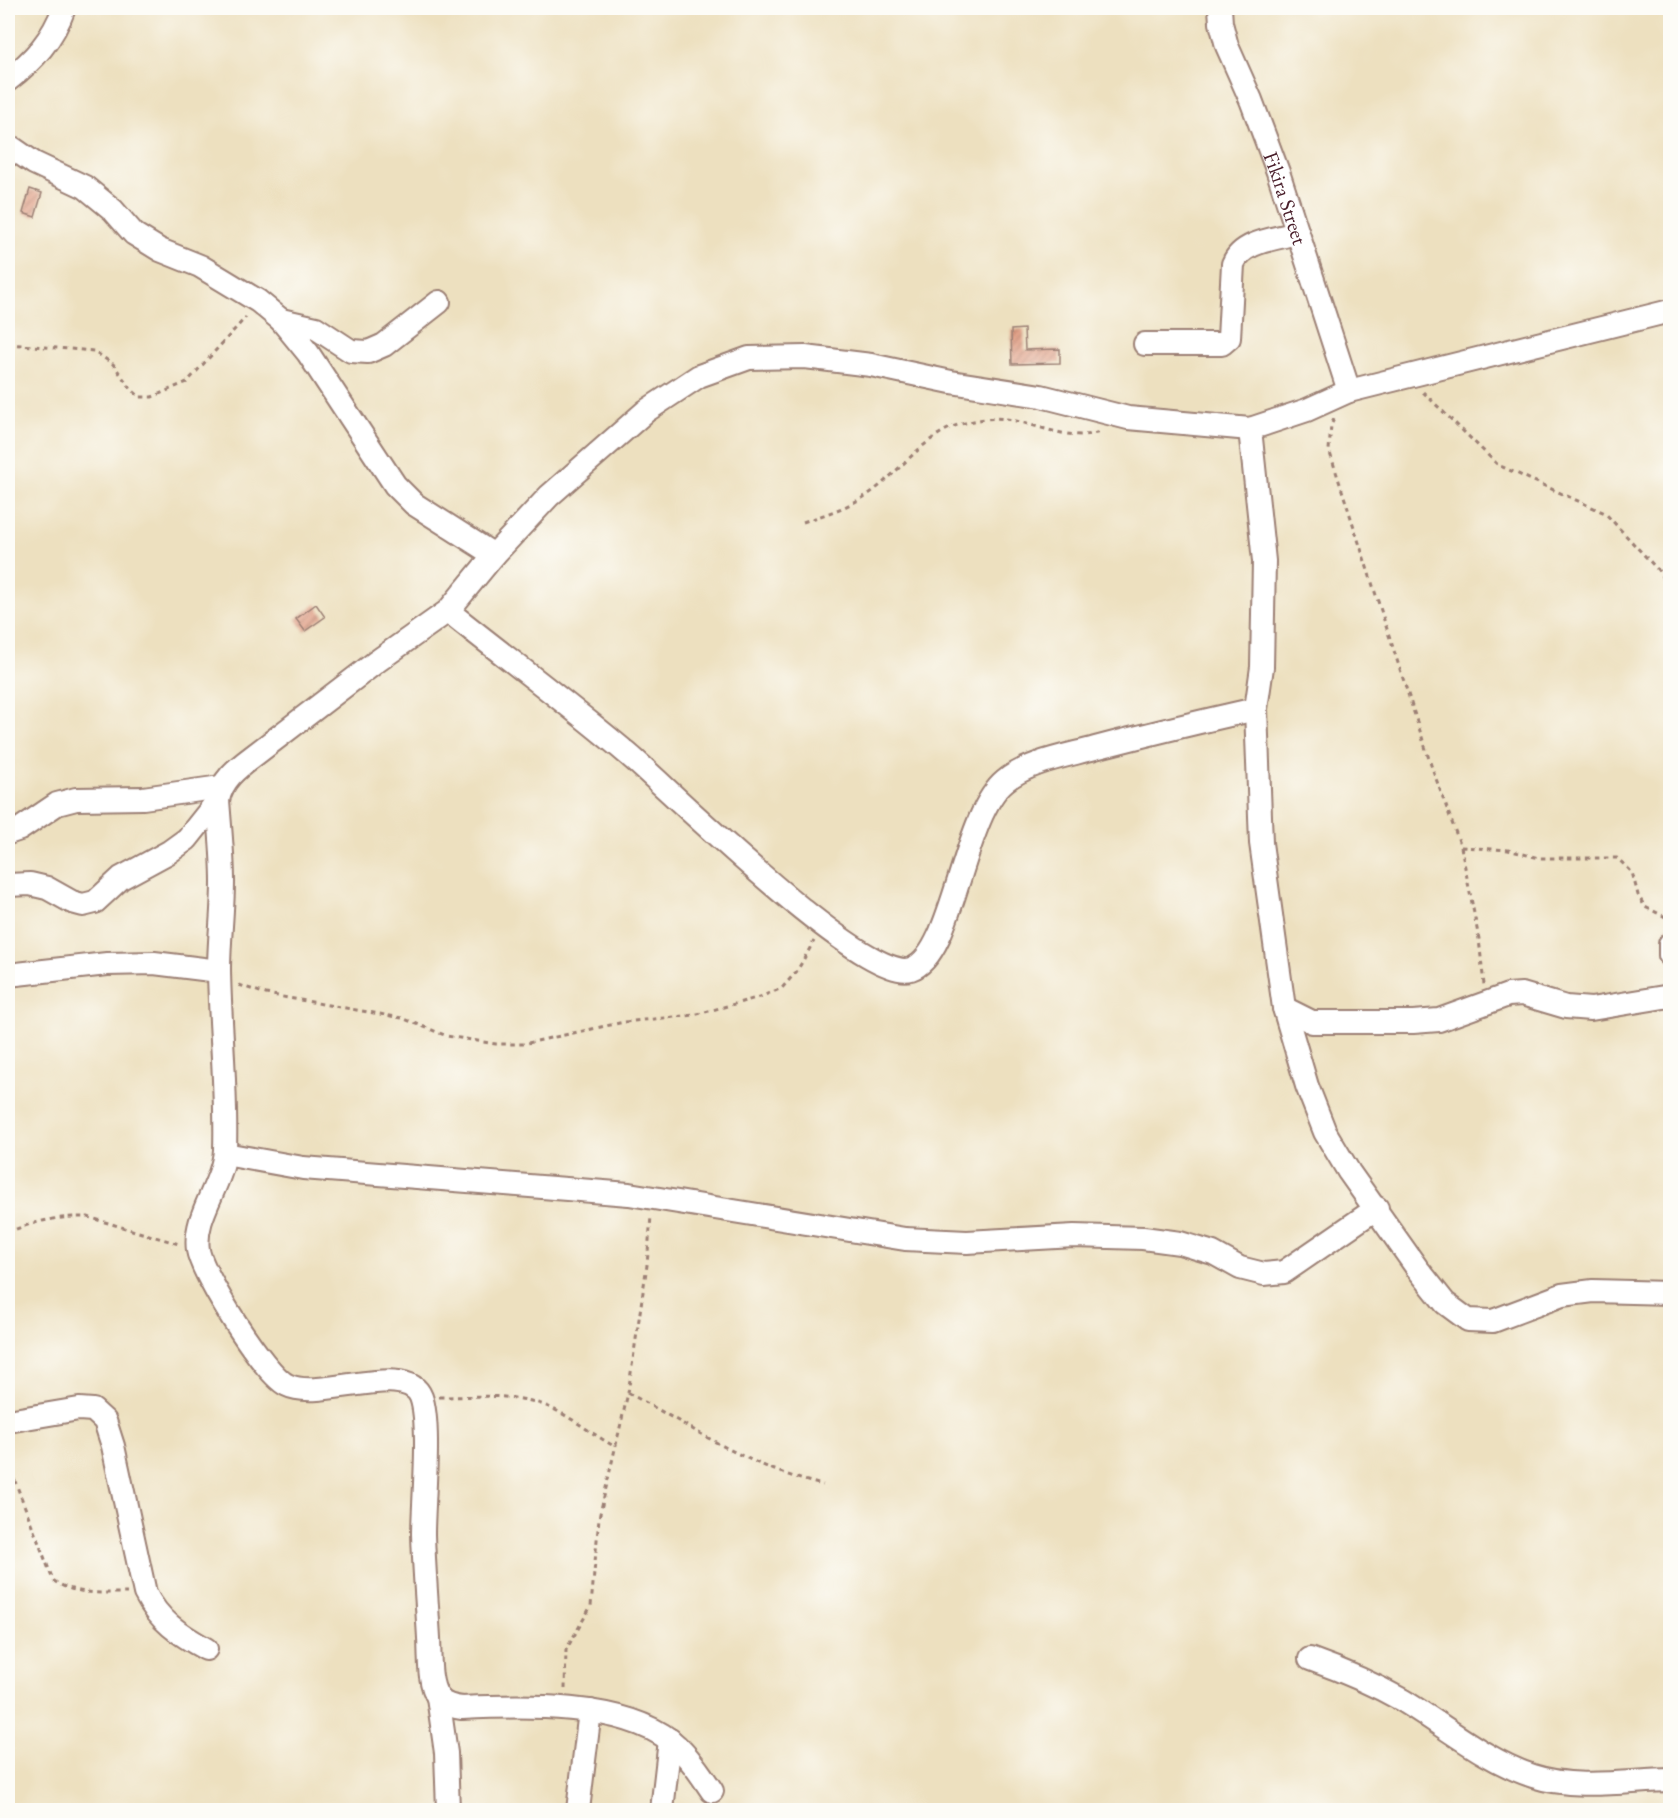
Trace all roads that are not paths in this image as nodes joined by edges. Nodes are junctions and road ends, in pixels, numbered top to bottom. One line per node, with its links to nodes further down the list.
1 (64, 8): 3 (street)
2 (1220, 8): 5 (street, Fikira Street)
3 (8, 80)
4 (8, 145): 8 (street)
5 (1297, 233): 9 (street); 10 (street, Fikira Street)
6 (439, 302): 8 (street)
7 (1671, 311): 10 (street)
8 (281, 320): 12 (street)
9 (1144, 344)
10 (1349, 391): 11 (street)
11 (1250, 429): 12 (street); 14 (street)
12 (494, 555): 13 (street)
13 (448, 612): 14 (street); 15 (street)
14 (1256, 709): 23 (street)
15 (220, 794): 16 (street); 17 (street); 20 (street)
16 (8, 833)
17 (8, 885)
18 (1671, 944): 19 (street)
19 (1671, 955)
20 (219, 971): 21 (street); 24 (street)
21 (8, 975)
22 (1671, 996): 23 (street)
23 (1284, 1008): 25 (street)
24 (225, 1154): 25 (street); 30 (street)
25 (1377, 1208): 26 (street)
26 (1671, 1293)
27 (8, 1421): 28 (street)
28 (206, 1649)
29 (1310, 1659): 33 (street)
30 (438, 1697): 31 (street); 35 (street)
31 (590, 1711): 32 (street); 36 (street)
32 (670, 1740): 34 (street); 37 (street)
33 (1671, 1780)
34 (712, 1791)
35 (448, 1810)
36 (578, 1810)
37 (662, 1810)

